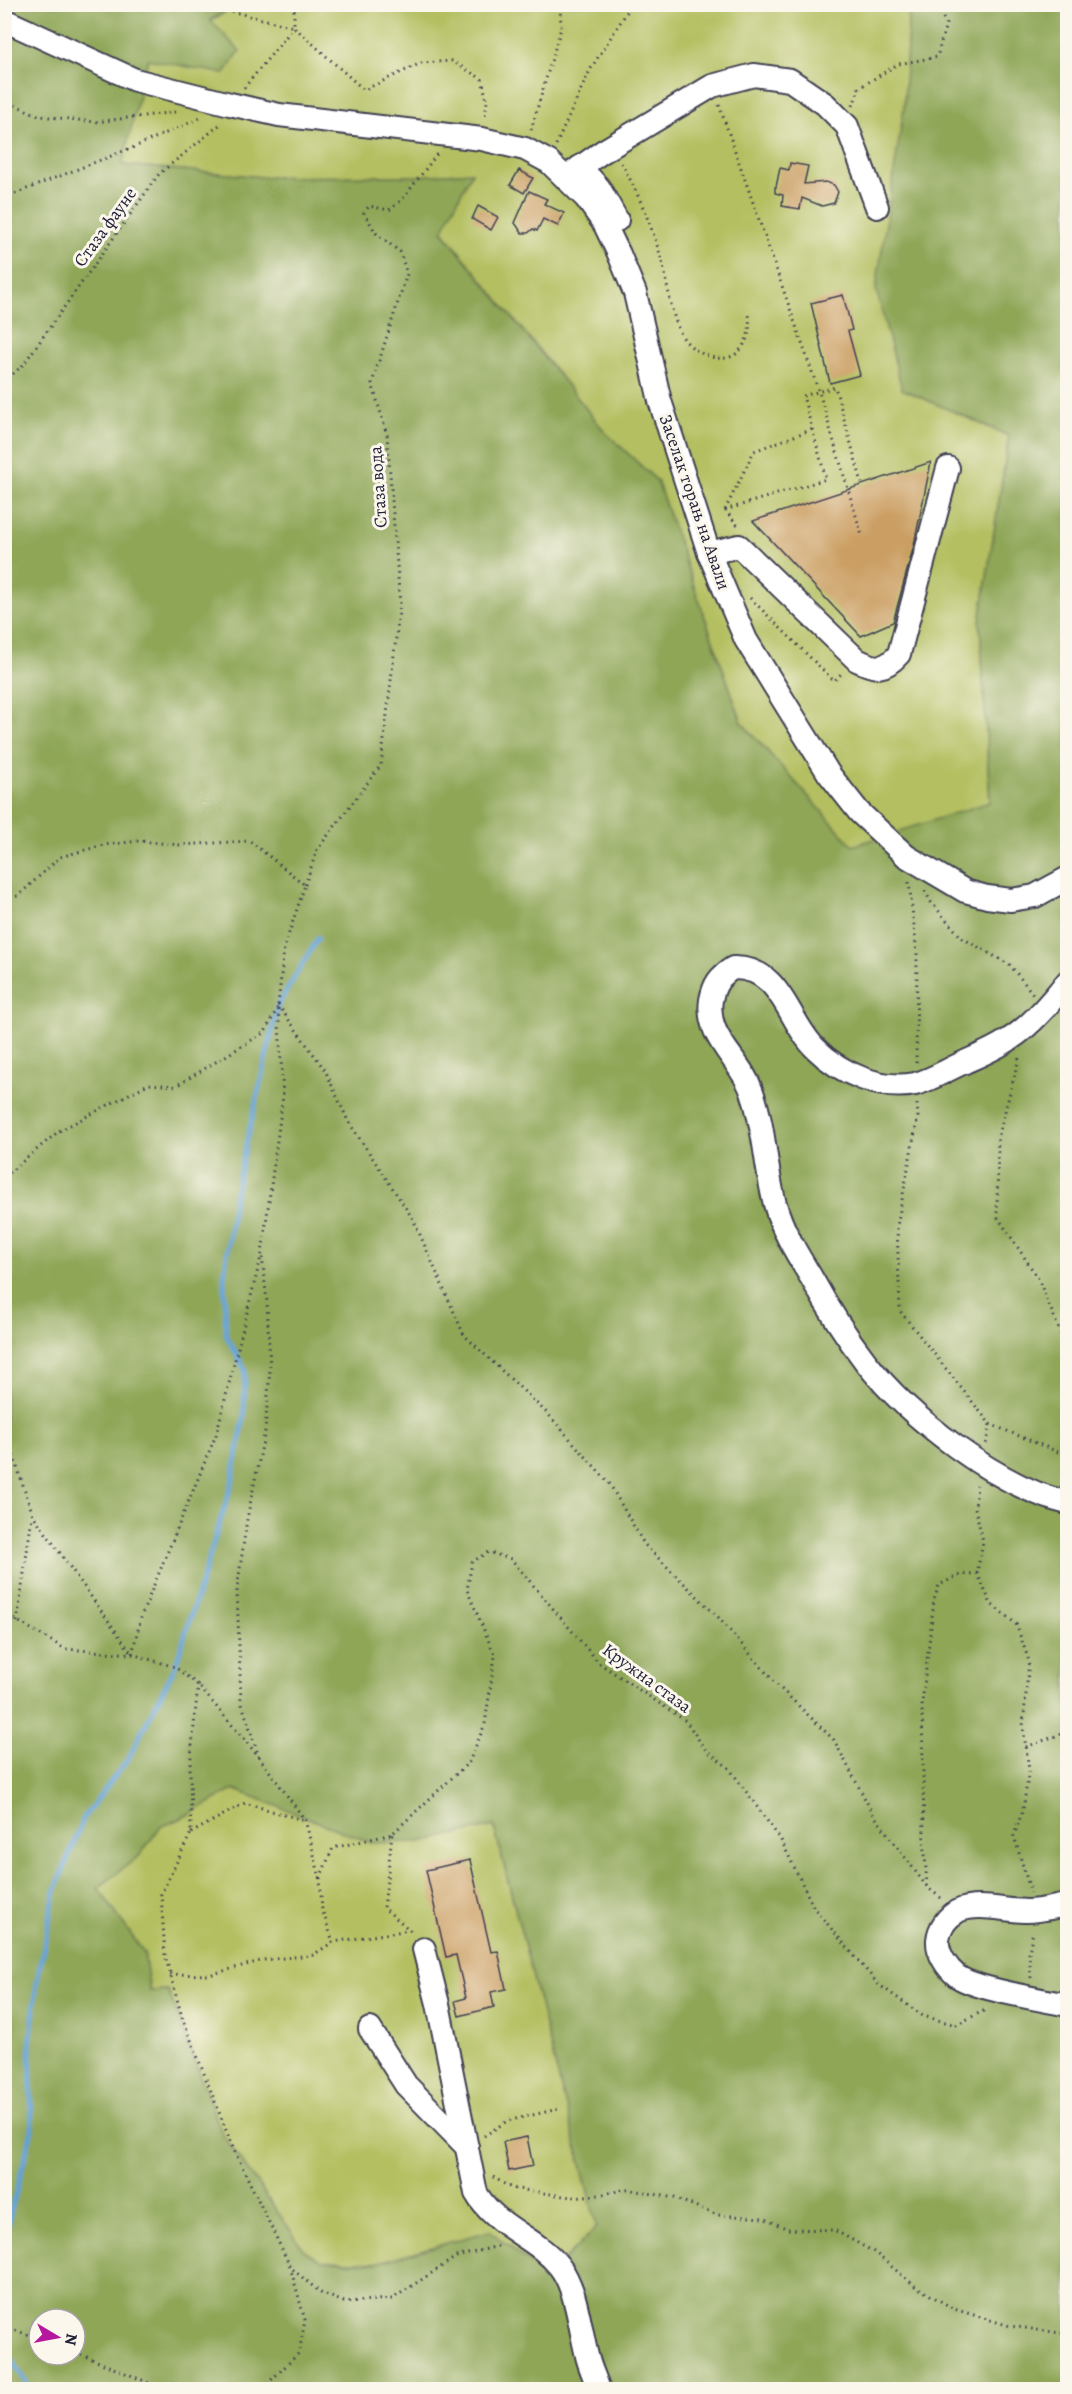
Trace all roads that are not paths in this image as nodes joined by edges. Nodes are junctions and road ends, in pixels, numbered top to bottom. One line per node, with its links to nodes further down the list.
1 (4, 20): 2 (street)
2 (573, 172): 3 (street); 4 (street); 6 (street, Заселак торањ на Авали)
3 (877, 207)
4 (668, 378)
5 (948, 468): 6 (street)
6 (709, 554): 7 (street, Заселак торањ на Авали)
7 (1068, 878)
8 (1068, 981): 9 (street)
9 (1068, 1503)
10 (1068, 1905): 12 (street)
11 (424, 1949): 14 (street)
12 (1068, 2005)
13 (370, 2029): 14 (street)
14 (467, 2147): 15 (street)
15 (599, 2390)

